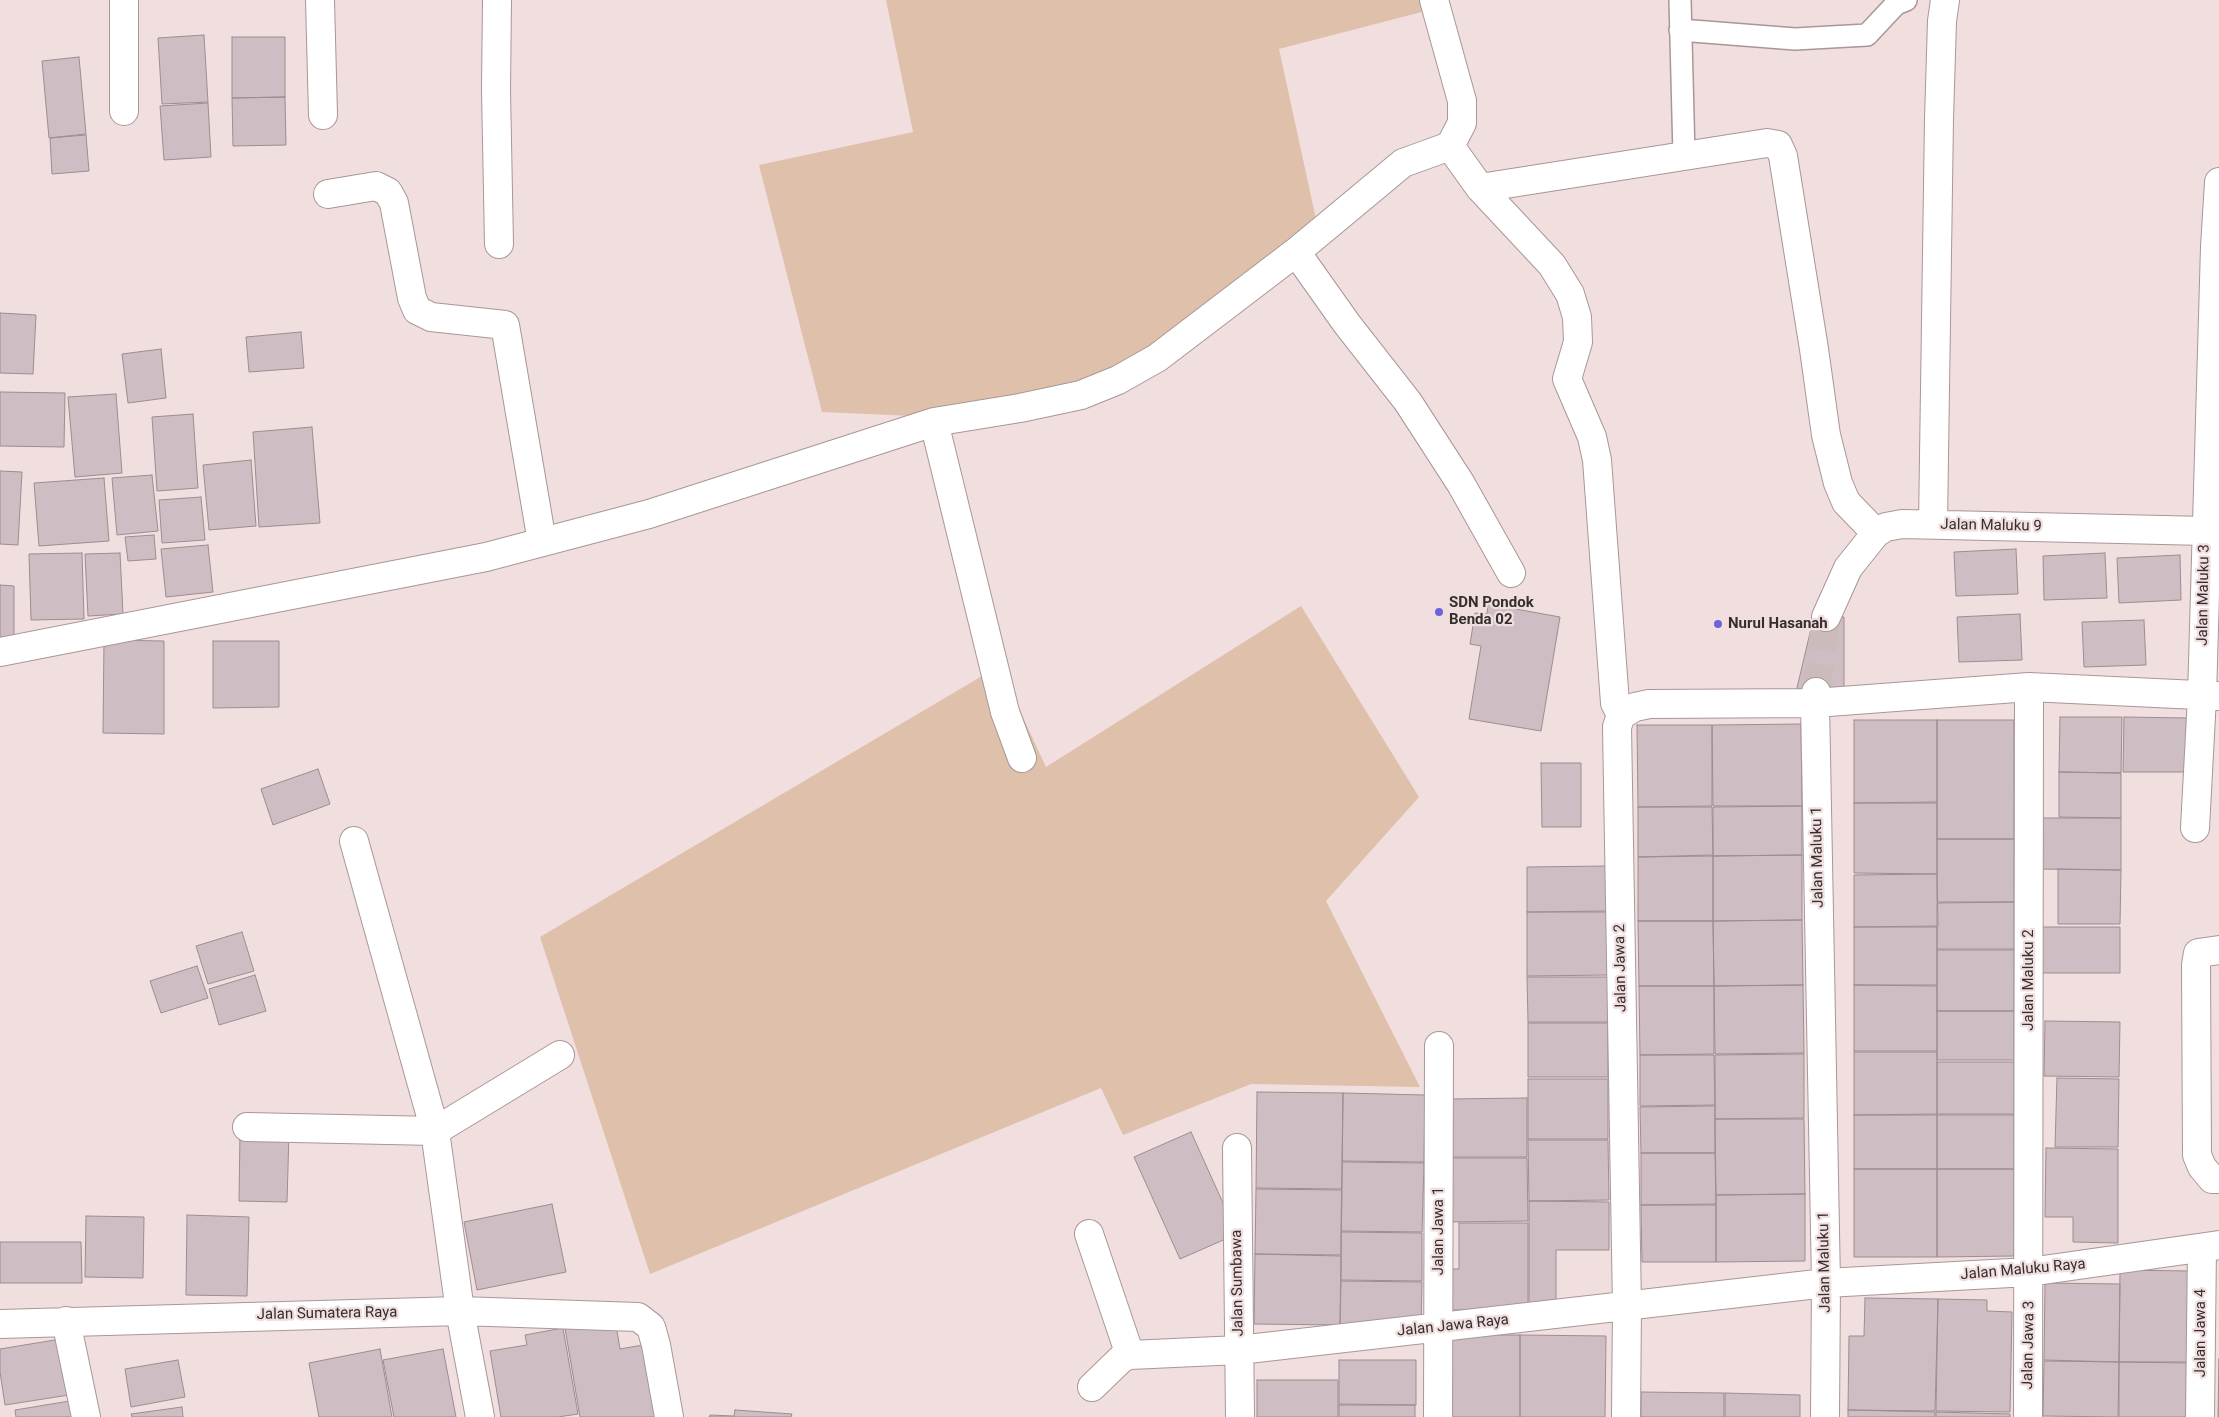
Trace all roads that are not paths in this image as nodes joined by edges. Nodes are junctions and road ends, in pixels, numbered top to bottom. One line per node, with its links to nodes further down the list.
1 (124, 0): 9 (street)
2 (320, 0): 10 (street)
3 (497, 0): 16 (street)
4 (1434, 0): 11 (street)
5 (1680, 0): 8 (lane)
6 (1906, 0): 8 (lane)
7 (1945, 0): 19 (street)
8 (1680, 30): 12 (lane)
9 (124, 111)
10 (323, 115)
11 (1450, 146): 14 (street); 17 (street)
12 (1684, 155): 14 (street); 21 (street)
13 (2219, 182): 20 (street, Jalan Maluku 3)
14 (1480, 188): 29 (street)
15 (328, 194): 22 (street)
16 (499, 244)
17 (1296, 252): 18 (street); 23 (street)
18 (934, 422): 22 (street); 30 (street)
19 (1933, 524): 20 (street, Jalan Maluku 9); 21 (street, Jalan Maluku 9)
20 (2206, 531): 28 (street, Jalan Maluku 3)
21 (1876, 534): 24 (street, Jalan Maluku 9)
22 (542, 542): 25 (street)
23 (1511, 573)
24 (1826, 616)
25 (0, 652)
26 (2029, 687): 27 (street); 28 (street); 42 (street, Jalan Maluku 2)
27 (1815, 697): 29 (street); 43 (street, Jalan Maluku 1)
28 (2210, 697): 31 (street, Jalan Maluku 3)
29 (1621, 716): 44 (street, Jalan Jawa 2)
30 (1022, 758)
31 (2195, 828)
32 (354, 841): 37 (street)
33 (2219, 950): 39 (street)
34 (1439, 1046): 48 (street, Jalan Jawa 1)
35 (560, 1055): 37 (street)
36 (247, 1127): 37 (street)
37 (435, 1130): 45 (street)
38 (1237, 1148): 49 (street, Jalan Sumbawa)
39 (2219, 1179)
40 (1089, 1234): 50 (street)
41 (2210, 1247): 42 (street, Jalan Maluku Raya); 60 (street, Jalan Jawa 4)
42 (2030, 1272): 43 (street, Jalan Maluku Raya); 59 (street, Jalan Jawa 3)
43 (1826, 1283): 44 (street, Jalan Jawa Raya); 58 (street, Jalan Maluku 1)
44 (1627, 1307): 48 (street, Jalan Jawa Raya); 57 (street, Jalan Jawa 2)
45 (460, 1311): 46 (street, Jalan Sumatera Raya); 53 (street); 54 (street, Jalan Sumatera Raya)
46 (66, 1321): 47 (street, Jalan Sumatera Raya); 52 (street)
47 (0, 1324)
48 (1439, 1327): 49 (street, Jalan Jawa Raya); 56 (street, Jalan Jawa 1)
49 (1239, 1350): 50 (street, Jalan Jawa Raya); 55 (street, Jalan Sumbawa)
50 (1130, 1355): 51 (street)
51 (1092, 1387)
52 (86, 1417)
53 (480, 1417)
54 (669, 1417)
55 (1240, 1417)
56 (1438, 1417)
57 (1626, 1417)
58 (1825, 1417)
59 (2028, 1417)
60 (2200, 1417)

